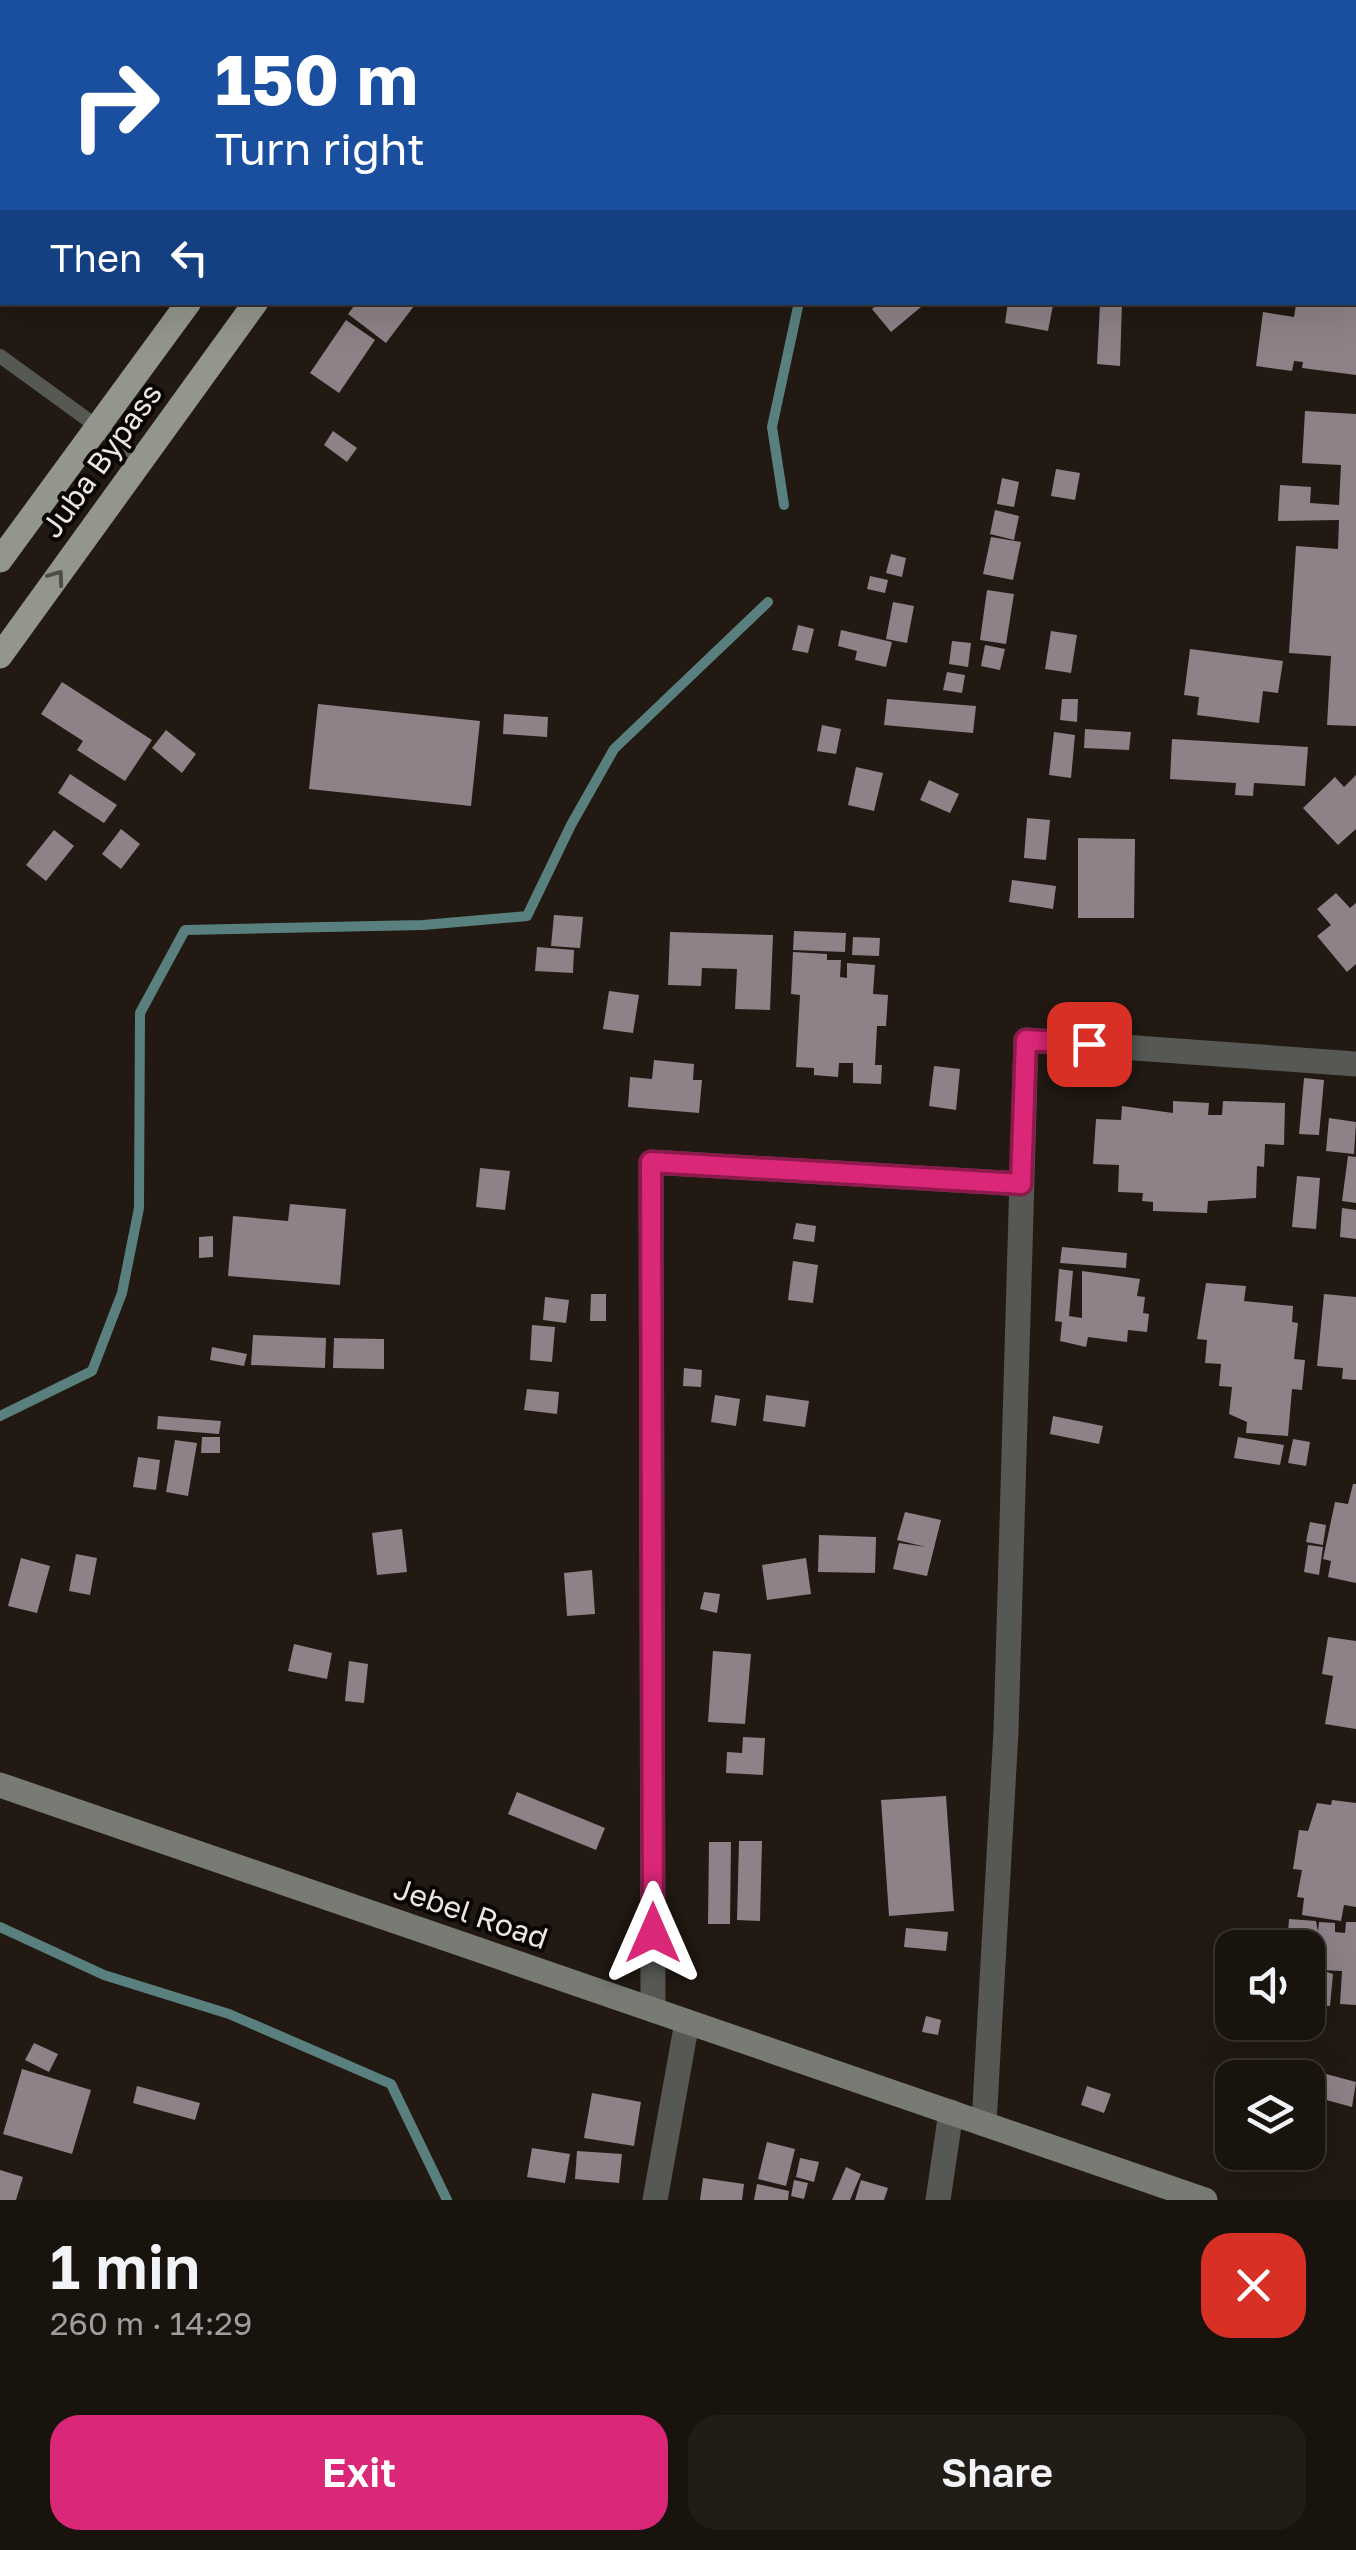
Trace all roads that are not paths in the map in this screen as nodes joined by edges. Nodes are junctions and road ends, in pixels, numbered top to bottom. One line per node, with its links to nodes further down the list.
1 (186, 305): 4 (main road, Juba Bypass)
2 (254, 305): 5 (main road, Juba Bypass)
3 (0, 356): 4 (lane)
4 (96, 426): 5 (lane); 6 (main road, Juba Bypass)
5 (142, 459): 7 (main road, Juba Bypass, one-way to 5)
6 (0, 560)
7 (0, 656)
8 (1356, 1064): 9 (street)
9 (1021, 1184): 11 (street); 14 (street)
10 (0, 1784): 11 (main road, Jebel Road)
11 (653, 2010): 12 (main road, Jebel Road)
12 (687, 2022): 13 (main road, Jebel Road); 16 (street)
13 (951, 2112): 14 (main road, Jebel Road); 17 (street)
14 (984, 2124): 15 (main road, Jebel Road)
15 (1191, 2198)
16 (655, 2200)
17 (938, 2200)

